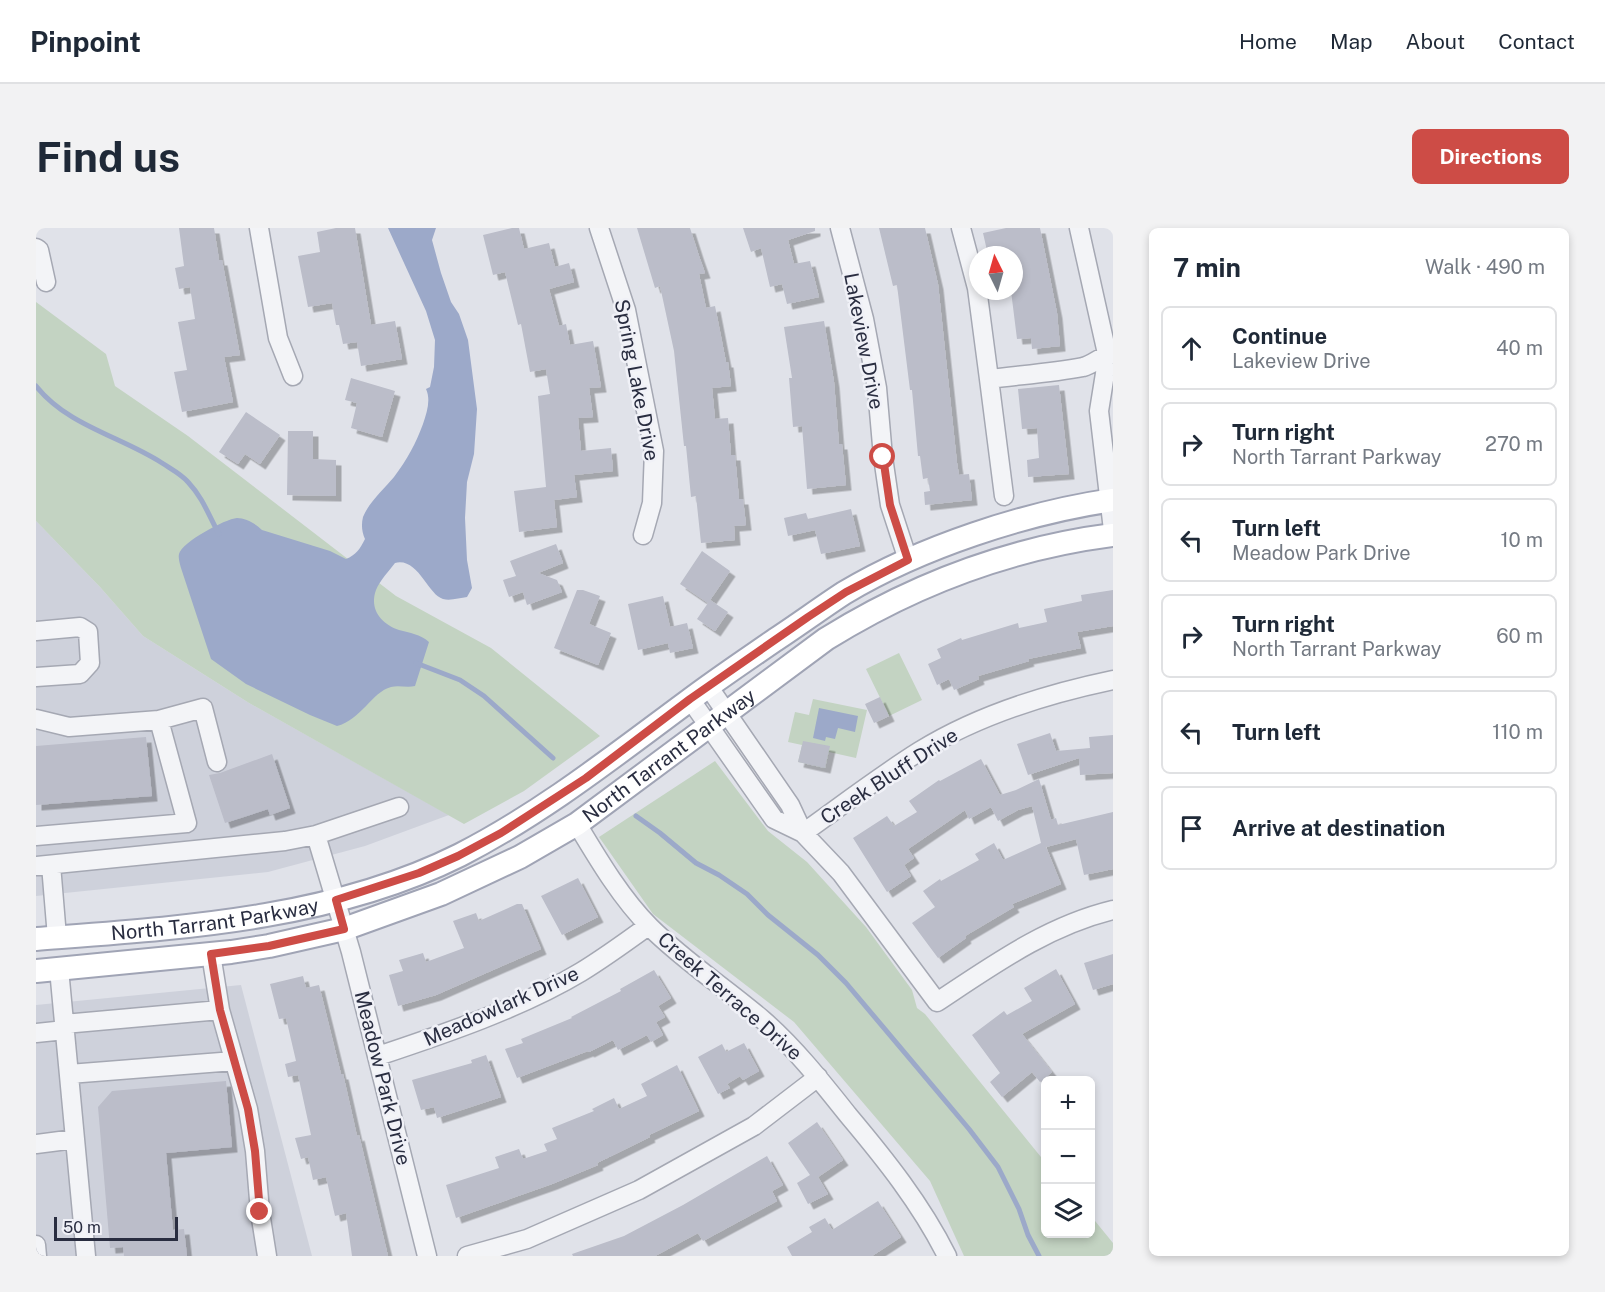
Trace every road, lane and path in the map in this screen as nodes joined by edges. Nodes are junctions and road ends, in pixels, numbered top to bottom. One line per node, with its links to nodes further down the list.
1 (259, 228): 9 (street)
2 (599, 228): 15 (street, Spring Lake Drive)
3 (840, 228): 17 (street, Lakeview Drive)
4 (961, 228): 10 (street)
5 (1079, 228): 8 (street)
6 (36, 248): 7 (street)
7 (46, 282)
8 (1110, 354): 10 (street); 11 (street); 13 (street)
9 (293, 375)
10 (989, 379): 12 (street)
11 (1113, 379)
12 (1004, 496)
13 (1111, 500): 14 (street); 17 (main road, North Tarrant Parkway)
14 (1113, 530)
15 (643, 535)
16 (1113, 535): 23 (main road, North Tarrant Parkway)
17 (908, 560): 21 (main road, North Tarrant Parkway)
18 (36, 631): 19 (street)
19 (36, 677)
20 (1113, 680): 31 (street, Creek Bluff Drive)
21 (708, 686): 22 (main road, North Tarrant Parkway); 23 (street)
22 (690, 699): 26 (street); 36 (main road, North Tarrant Parkway)
23 (726, 712): 26 (main road, North Tarrant Parkway); 31 (street)
24 (36, 719): 25 (street)
25 (159, 720): 27 (street); 29 (street)
26 (708, 726): 30 (main road, North Tarrant Parkway); 31 (street)
27 (218, 762)
28 (399, 807): 32 (street)
29 (186, 823): 33 (street); 34 (street)
30 (576, 824): 38 (street, Creek Terrace Drive); 39 (main road, North Tarrant Parkway)
31 (803, 832): 37 (street)
32 (316, 835): 34 (street); 36 (street, Meadow Park Drive)
33 (36, 836)
34 (189, 852): 35 (street)
35 (44, 866): 40 (street)
36 (336, 900): 39 (street, Meadow Park Drive); 40 (main road, North Tarrant Parkway)
37 (1113, 910)
38 (648, 926): 47 (street, Meadowlark Drive); 50 (street, Creek Terrace Drive)
39 (344, 929): 41 (main road, North Tarrant Parkway); 47 (street, Meadow Park Drive)
40 (46, 938): 42 (main road)
41 (211, 954): 42 (main road, North Tarrant Parkway); 44 (street)
42 (59, 969): 43 (main road, North Tarrant Parkway); 45 (street)
43 (36, 971)
44 (220, 1010): 45 (street); 48 (street)
45 (64, 1027): 46 (street); 49 (street)
46 (36, 1033)
47 (378, 1056): 57 (street, Meadow Park Drive)
48 (234, 1061): 49 (street); 56 (street)
49 (69, 1074): 51 (street)
50 (818, 1077): 58 (street); 59 (street, Creek Terrace Drive)
51 (75, 1138): 52 (street); 55 (street)
52 (36, 1144)
53 (36, 1245): 54 (street)
54 (37, 1256)
55 (86, 1256)
56 (267, 1256)
57 (427, 1256)
58 (467, 1256)
59 (947, 1256)

